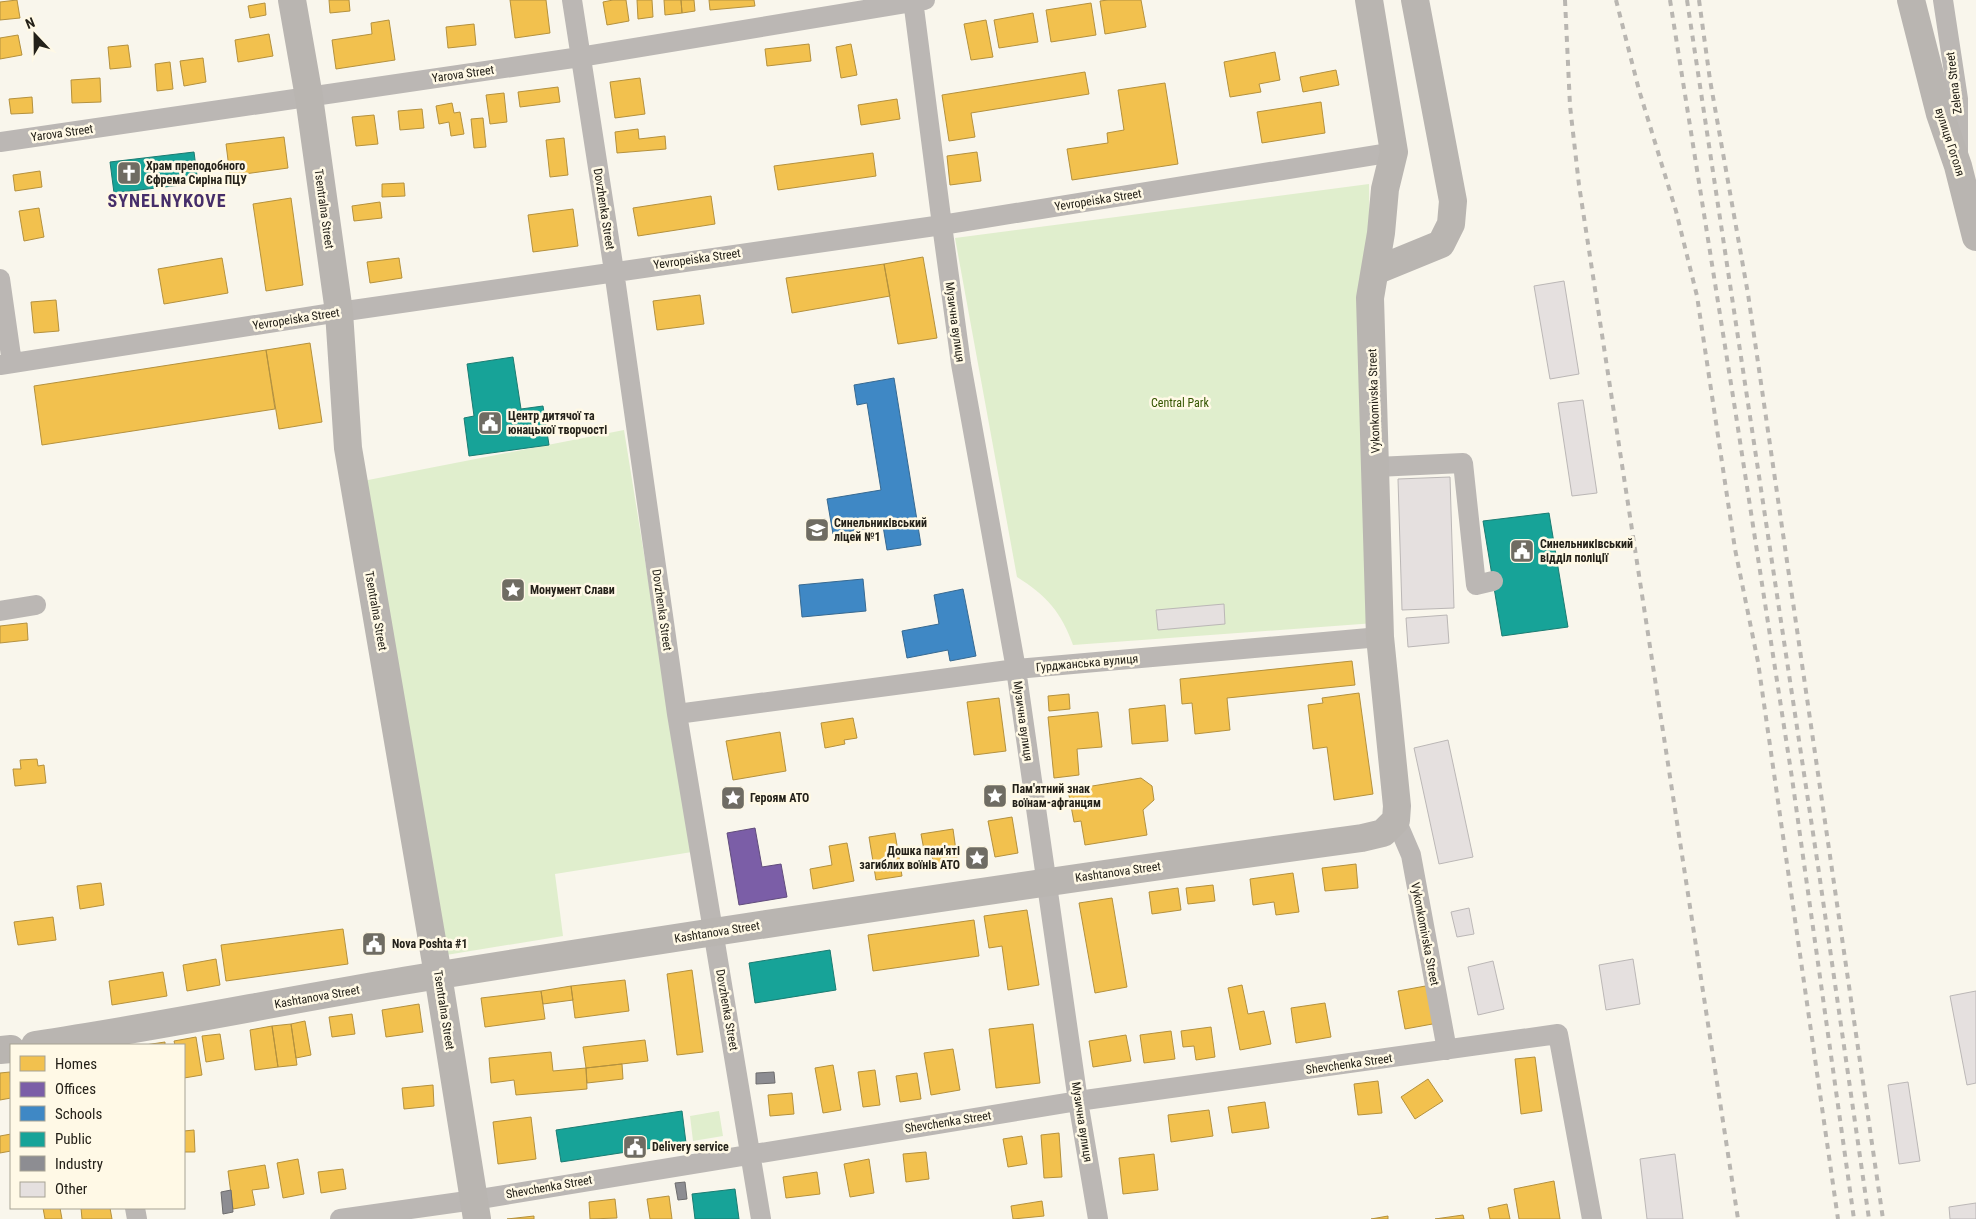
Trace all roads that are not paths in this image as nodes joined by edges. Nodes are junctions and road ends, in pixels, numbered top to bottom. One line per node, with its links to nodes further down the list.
1 (292, 0): 9 (street, Tsentralna Street)
2 (572, 0): 8 (street, Dovzhenka Street)
3 (1370, 0): 11 (street, Vykonkomivska Street)
4 (1415, 0): 16 (street)
5 (1911, 0): 12 (street, вулиця Гоголя)
6 (1943, 0): 12 (street, Zelena Street)
7 (917, 1): 8 (street, Yarova Street); 13 (street, Музична вулиця)
8 (580, 57): 9 (street, Yarova Street); 15 (street, Dovzhenka Street)
9 (308, 97): 10 (street, Yarova Street); 18 (street, Tsentralna Street)
10 (0, 142)
11 (1394, 152): 13 (street, Yevropeiska Street); 16 (street, Vykonkomivska Street)
12 (1958, 166): 14 (street, вулиця Гоголя)
13 (942, 225): 15 (street, Yevropeiska Street); 25 (street, Музична вулиця)
14 (1975, 227)
15 (614, 271): 18 (street, Yevropeiska Street); 26 (street, Dovzhenka Street)
16 (1375, 271): 20 (street, Vykonkomivska Street)
17 (0, 279): 19 (street)
18 (339, 312): 19 (street, Yevropeiska Street); 30 (street, Tsentralna Street)
19 (6, 364)
20 (1376, 466): 21 (street); 24 (street, Vykonkomivska Street)
21 (1493, 581)
22 (36, 605): 23 (street)
23 (0, 611)
24 (1380, 637): 25 (street, Гурджанська вулиця); 27 (street, Vykonkomivska Street)
25 (1016, 669): 26 (street, Гурджанська вулиця); 28 (street, Музична вулиця)
26 (676, 714): 29 (street, Dovzhenka Street)
27 (1397, 813): 28 (street, Kashtanova Street); 33 (street, Vykonkomivska Street)
28 (1046, 881): 29 (street, Kashtanova Street); 34 (street, Музична вулиця)
29 (714, 932): 30 (street, Kashtanova Street); 35 (street, Dovzhenka Street)
30 (438, 975): 31 (street, Kashtanova Street); 36 (street, Tsentralna Street)
31 (111, 1040): 32 (street, Kashtanova Street)
32 (50, 1044)
33 (1447, 1050): 34 (street, Shevchenka Street); 40 (street, Shevchenka Street)
34 (1078, 1101): 35 (street, Shevchenka Street); 39 (street, Музична вулиця)
35 (751, 1153): 36 (street, Shevchenka Street); 38 (street, Dovzhenka Street)
36 (475, 1210): 37 (street, Shevchenka Street)
37 (340, 1219)
38 (761, 1219)
39 (1098, 1219)
40 (1592, 1219)

